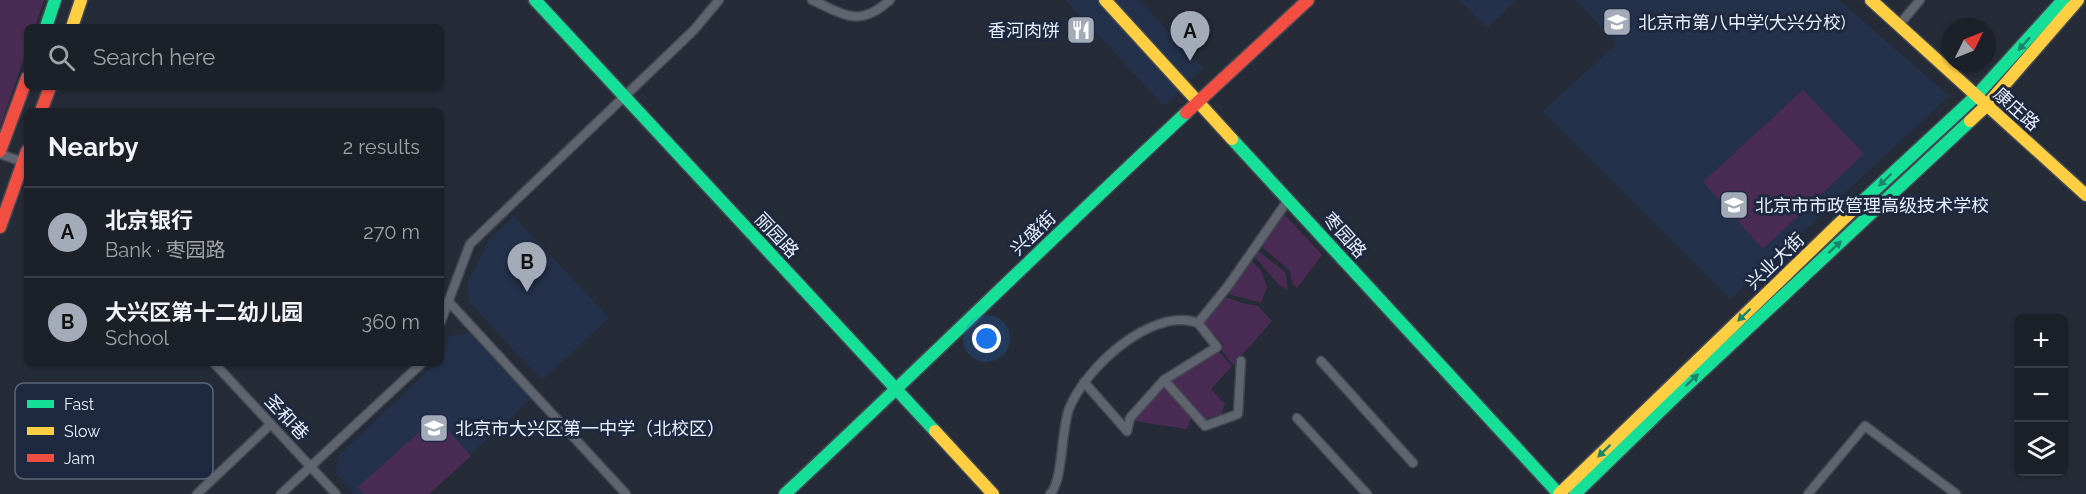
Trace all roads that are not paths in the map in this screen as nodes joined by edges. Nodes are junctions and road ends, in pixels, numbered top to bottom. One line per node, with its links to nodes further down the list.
1 (55, 0): 13 (street)
2 (81, 0): 14 (street)
3 (535, 0): 19 (street, 丽园路)
4 (719, 0): 19 (street)
5 (812, 0): 6 (street)
6 (890, 0)
7 (1105, 0): 20 (street, 枣园路)
8 (1308, 0): 20 (street, 兴盛街)
9 (1871, 0): 15 (street, 康庄路)
10 (1920, 0): 15 (street)
11 (2063, 0): 18 (street, 兴业大街, one-way to 18)
12 (2078, 0): 21 (street, 兴业大街)
13 (47, 24)
14 (73, 24)
15 (1899, 25): 18 (street, 康庄路)
16 (24, 86): 23 (street)
17 (49, 90): 22 (street)
18 (1976, 96): 21 (street, 康庄路); 53 (street, 兴业大街, one-way to 53)
19 (625, 97): 29 (street); 38 (street, 丽园路)
20 (1198, 102): 27 (street, 枣园路); 38 (street, 兴盛街)
21 (1986, 106): 26 (street, 康庄路); 54 (street, 兴业大街, one-way to 21)
22 (42, 108)
23 (0, 153): 24 (street)
24 (24, 159)
25 (24, 164): 28 (street)
26 (2086, 195)
27 (1288, 200): 31 (street); 53 (street, 枣园路)
28 (0, 227)
29 (448, 301): 30 (street); 48 (street)
30 (444, 312)
31 (1198, 323): 36 (street); 37 (street)
32 (1241, 361): 36 (street)
33 (1321, 361): 41 (street)
34 (217, 366): 40 (street, 圣和巷)
35 (419, 366): 42 (street)
36 (1164, 380): 37 (street)
37 (1084, 382): 51 (street)
38 (897, 390): 49 (street, 兴盛街); 50 (street, 丽园路)
39 (1297, 418): 52 (street)
40 (271, 424): 42 (street, 圣和巷); 43 (street)
41 (1413, 463)
42 (310, 467): 46 (street); 47 (street, 圣和巷)
43 (213, 479)
44 (213, 479): 45 (street)
45 (197, 494)
46 (281, 494)
47 (336, 494)
48 (626, 494)
49 (785, 494)
50 (993, 494)
51 (1050, 494)
52 (1367, 494)
53 (1559, 494)
54 (1575, 494)
55 (1808, 494): 56 (street)
56 (1956, 494)

